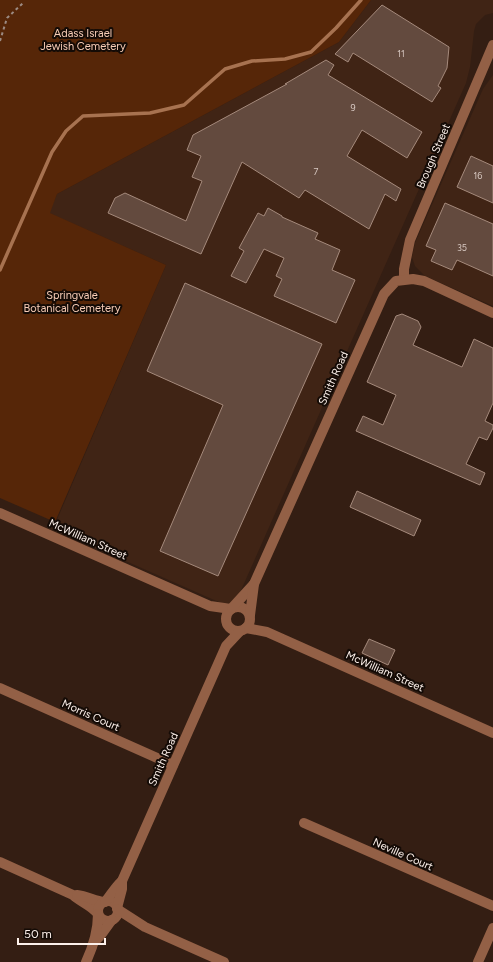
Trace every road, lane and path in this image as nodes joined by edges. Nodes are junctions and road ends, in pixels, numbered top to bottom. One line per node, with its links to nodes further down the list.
1 (23, 3): 2 (path)
2 (0, 42)
3 (493, 45): 4 (street, Brough Street)
4 (404, 279): 5 (street); 7 (street, Smith Road)
5 (493, 313)
6 (0, 513): 8 (street, McWilliam Street)
7 (254, 584): 9 (street, Smith Road); 10 (street, Smith Road)
8 (210, 606): 9 (street, McWilliam Street); 11 (street, McWilliam Street)
9 (232, 608): 10 (street); 11 (street)
10 (250, 616): 12 (street); 13 (street, McWilliam Street)
11 (227, 623): 12 (street); 14 (street, Smith Road)
12 (243, 630): 13 (street, McWilliam Street); 14 (street, Smith Road)
13 (267, 632): 16 (street, McWilliam Street)
14 (226, 646): 17 (street, Smith Road)
15 (0, 688): 17 (street, Morris Court)
16 (493, 733)
17 (173, 765): 20 (street, Smith Road)
18 (304, 823): 23 (street, Neville Court)
19 (0, 862): 21 (street)
20 (122, 881): 22 (street, Smith Road); 24 (street, Smith Road)
21 (73, 895): 22 (street); 25 (street)
22 (104, 902): 24 (street); 25 (street)
23 (493, 906)
24 (117, 909): 26 (street); 27 (street)
25 (98, 914): 26 (street); 29 (street)
26 (113, 920): 27 (street); 29 (street)
27 (145, 927): 31 (street)
28 (493, 928): 32 (street)
29 (94, 942): 30 (street)
30 (86, 962)
31 (224, 962)
32 (478, 962)

